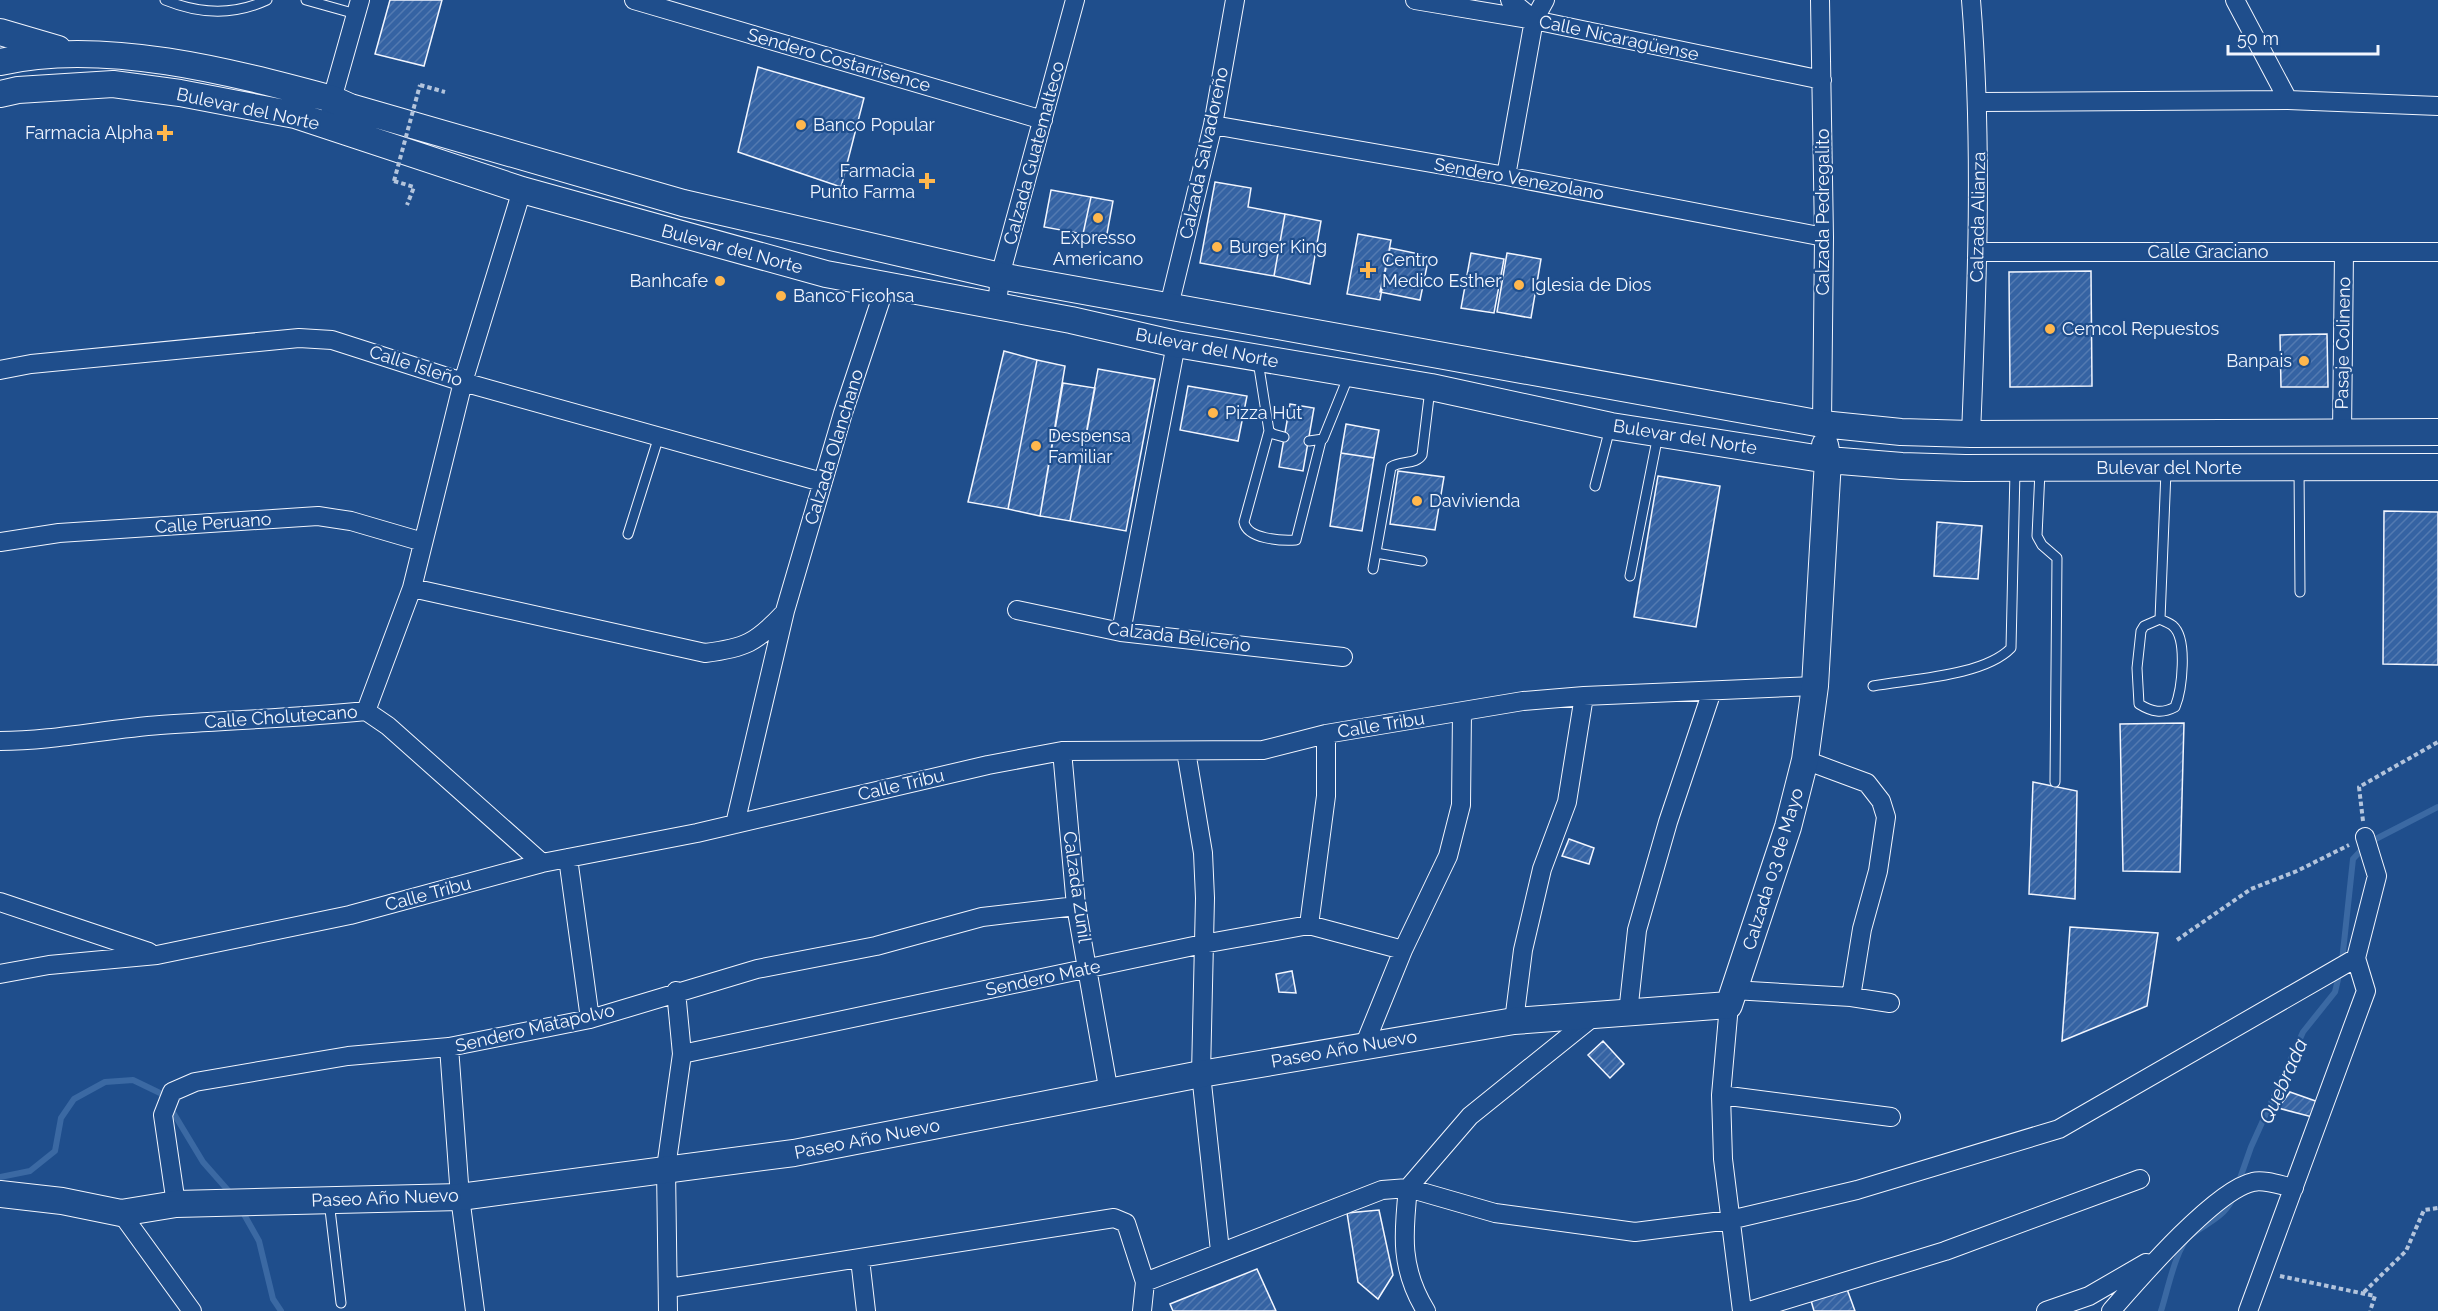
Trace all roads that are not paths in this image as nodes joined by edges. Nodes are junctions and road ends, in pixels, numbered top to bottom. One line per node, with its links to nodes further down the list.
1 (165, 0): 2 (lane)
2 (267, 0)
3 (306, 0): 13 (lane)
4 (634, 0): 24 (street, Sendero Costarrisence)
5 (1075, 0): 24 (street, Calzada Guatemalteco)
6 (1235, 0): 25 (street, Calzada Salvadoreño)
7 (1415, 0): 14 (street, Calle Nicaragüense)
8 (1510, 0): 14 (street)
9 (1545, 0): 14 (street)
10 (1820, 0): 18 (street, Calzada Pedregalito)
11 (1971, 0): 22 (street, Calzada Alianza)
12 (2235, 0): 21 (street)
13 (358, 7): 20 (street)
14 (1534, 20): 18 (street, Calle Nicaragüense); 27 (street)
15 (0, 32): 16 (main road)
16 (73, 53): 17 (main road, Bulevar del Norte); 20 (main road, Bulevar del Norte)
17 (0, 62)
18 (1822, 80): 29 (street, Calzada Pedregalito)
19 (0, 94): 26 (main road, Bulevar del Norte)
20 (332, 99): 26 (street); 33 (main road, Bulevar del Norte)
21 (2288, 100): 22 (street); 23 (street)
22 (1979, 102): 30 (street, Calzada Alianza)
23 (2438, 106)
24 (1043, 120): 33 (street, Calzada Guatemalteco)
25 (1213, 125): 27 (street, Sendero Venezolano); 36 (street, Calzada Salvadoreño)
26 (329, 126): 28 (main road, Bulevar del Norte)
27 (1506, 176): 29 (street, Sendero Venezolano)
28 (522, 190): 34 (main road, Bulevar del Norte); 41 (street)
29 (1824, 237): 43 (street, Calzada Pedregalito)
30 (1979, 252): 31 (street, Calle Graciano); 49 (street, Calzada Alianza)
31 (2344, 252): 32 (street, Calle Graciano); 48 (street, Pasaje Colineno)
32 (2438, 252)
33 (1000, 276): 35 (street, Calzada Guatemalteco); 36 (main road, Bulevar del Norte)
34 (886, 284): 35 (main road, Bulevar del Norte); 59 (street, Calzada Olanchano)
35 (997, 306): 37 (main road, Bulevar del Norte)
36 (1169, 306): 43 (main road, Bulevar del Norte)
37 (1176, 344): 38 (main road, Bulevar del Norte); 73 (street)
38 (1258, 358): 40 (main road, Bulevar del Norte); 45 (lane)
39 (0, 370): 41 (street, Calle Isleño)
40 (1350, 373): 42 (main road, Bulevar del Norte); 53 (lane)
41 (463, 382): 50 (street, Calle Isleño); 63 (street)
42 (1431, 387): 44 (main road, Bulevar del Norte); 64 (lane)
43 (1822, 424): 49 (main road, Bulevar del Norte); 54 (main road, Calzada 03 de Mayo)
44 (1611, 426): 47 (main road, Bulevar del Norte); 60 (lane)
45 (1269, 431): 51 (lane); 53 (lane)
46 (2438, 432): 48 (main road, Bulevar del Norte)
47 (1659, 433): 54 (main road, Bulevar del Norte); 67 (lane)
48 (2342, 433): 49 (main road, Bulevar del Norte)
49 (1971, 434)
50 (659, 436): 59 (street, Calle Isleño); 61 (lane)
51 (1284, 437)
52 (1309, 441): 53 (lane)
53 (1321, 441)
54 (1828, 460): 56 (main road, Bulevar del Norte); 75 (main road, Calzada 03 de Mayo)
55 (2438, 467): 58 (main road, Bulevar del Norte)
56 (2027, 468): 57 (main road, Bulevar del Norte); 76 (lane); 86 (lane)
57 (2166, 468): 58 (main road, Bulevar del Norte); 72 (lane)
58 (2299, 468): 69 (lane)
59 (822, 482): 71 (street, Calzada Olanchano)
60 (1595, 486)
61 (628, 534)
62 (0, 542): 63 (street, Calle Peruano)
63 (423, 542): 68 (street)
64 (1376, 553): 65 (lane); 66 (lane)
65 (1422, 561)
66 (1373, 569)
67 (1630, 576)
68 (412, 588): 71 (street); 79 (street)
69 (2300, 592)
70 (1017, 610): 73 (street, Calzada Beliceño)
71 (785, 611): 87 (street, Calzada Olanchano)
72 (2160, 619): 72 (lane)
73 (1121, 632): 74 (street, Calzada Beliceño)
74 (1343, 657)
75 (1815, 686): 77 (street, Calle Tribu); 85 (main road, Calzada 03 de Mayo)
76 (1873, 686)
77 (1712, 690): 78 (street, Calle Tribu); 104 (street)
78 (1584, 696): 80 (street, Calle Tribu); 107 (street)
79 (366, 711): 82 (street, Calle Cholutecano); 90 (street, Calle Cholutecano)
80 (1462, 712): 81 (street, Calle Tribu); 95 (street)
81 (1326, 734): 84 (street, Calle Tribu); 93 (street)
82 (0, 741)
83 (1062, 751): 84 (street, Calle Tribu); 87 (street, Calle Tribu); 92 (street, Calzada Zunil)
84 (1186, 752): 94 (street)
85 (1805, 760): 101 (main road, Calzada 03 de Mayo); 102 (street)
86 (2055, 782)
87 (735, 824): 89 (street, Calle Tribu)
88 (2368, 844): 97 (street)
89 (568, 858): 90 (street, Calle Tribu); 106 (street)
90 (543, 863): 96 (street, Calle Tribu)
91 (0, 902): 96 (street)
92 (1076, 906): 98 (street, Calzada Zunil); 100 (street, Sendero Matapolvo)
93 (1309, 925): 94 (street, Sendero Mate); 95 (street, Sendero Mate)
94 (1203, 944): 98 (street, Sendero Mate); 111 (street)
95 (1403, 950): 108 (street)
96 (157, 955): 99 (street, Calle Tribu)
97 (2351, 961): 118 (street); 124 (street)
98 (1089, 968): 110 (street, Sendero Mate); 112 (street, Calzada Zunil)
99 (0, 974)
100 (675, 991): 106 (street, Sendero Matapolvo); 110 (street)
101 (1731, 997): 102 (street, Paseo Año Nuevo); 104 (main road, Paseo Año Nuevo); 113 (street, Calzada 03 de Mayo)
102 (1851, 997): 103 (street, Paseo Año Nuevo)
103 (1890, 1003)
104 (1628, 1013): 105 (main road, Paseo Año Nuevo)
105 (1593, 1017): 107 (main road, Paseo Año Nuevo); 117 (street)
106 (590, 1018): 109 (street, Sendero Matapolvo)
107 (1514, 1021): 108 (main road, Paseo Año Nuevo)
108 (1364, 1046): 111 (main road, Paseo Año Nuevo)
109 (449, 1047): 120 (street); 122 (street, Sendero Matapolvo)
110 (682, 1054): 115 (street)
111 (1201, 1074): 112 (main road, Paseo Año Nuevo); 125 (street)
112 (1109, 1093): 115 (main road, Paseo Año Nuevo)
113 (1721, 1095): 114 (street); 124 (street, Calzada 03 de Mayo)
114 (1891, 1117)
115 (666, 1168): 120 (main road, Paseo Año Nuevo); 129 (street)
116 (2140, 1179): 138 (street)
117 (1408, 1188): 124 (street); 125 (street); 136 (street)
118 (2294, 1188): 126 (street); 141 (street)
119 (0, 1194): 123 (main road, Paseo Año Nuevo)
120 (460, 1197): 121 (main road, Paseo Año Nuevo); 132 (street)
121 (329, 1199): 122 (main road, Paseo Año Nuevo); 130 (lane)
122 (176, 1204): 123 (main road, Paseo Año Nuevo)
123 (121, 1213): 131 (street)
124 (1730, 1220): 137 (street, Calzada 03 de Mayo)
125 (1220, 1251): 128 (street)
126 (2161, 1255): 139 (street); 140 (street)
127 (860, 1258): 128 (street); 129 (street); 134 (street)
128 (1145, 1282): 135 (street)
129 (669, 1288): 133 (street)
130 (341, 1303)
131 (192, 1311)
132 (475, 1311)
133 (668, 1311)
134 (866, 1311)
135 (1142, 1311)
136 (1426, 1311)
137 (1742, 1311)
138 (1749, 1311)
139 (2046, 1311)
140 (2111, 1311)
141 (2248, 1311)

